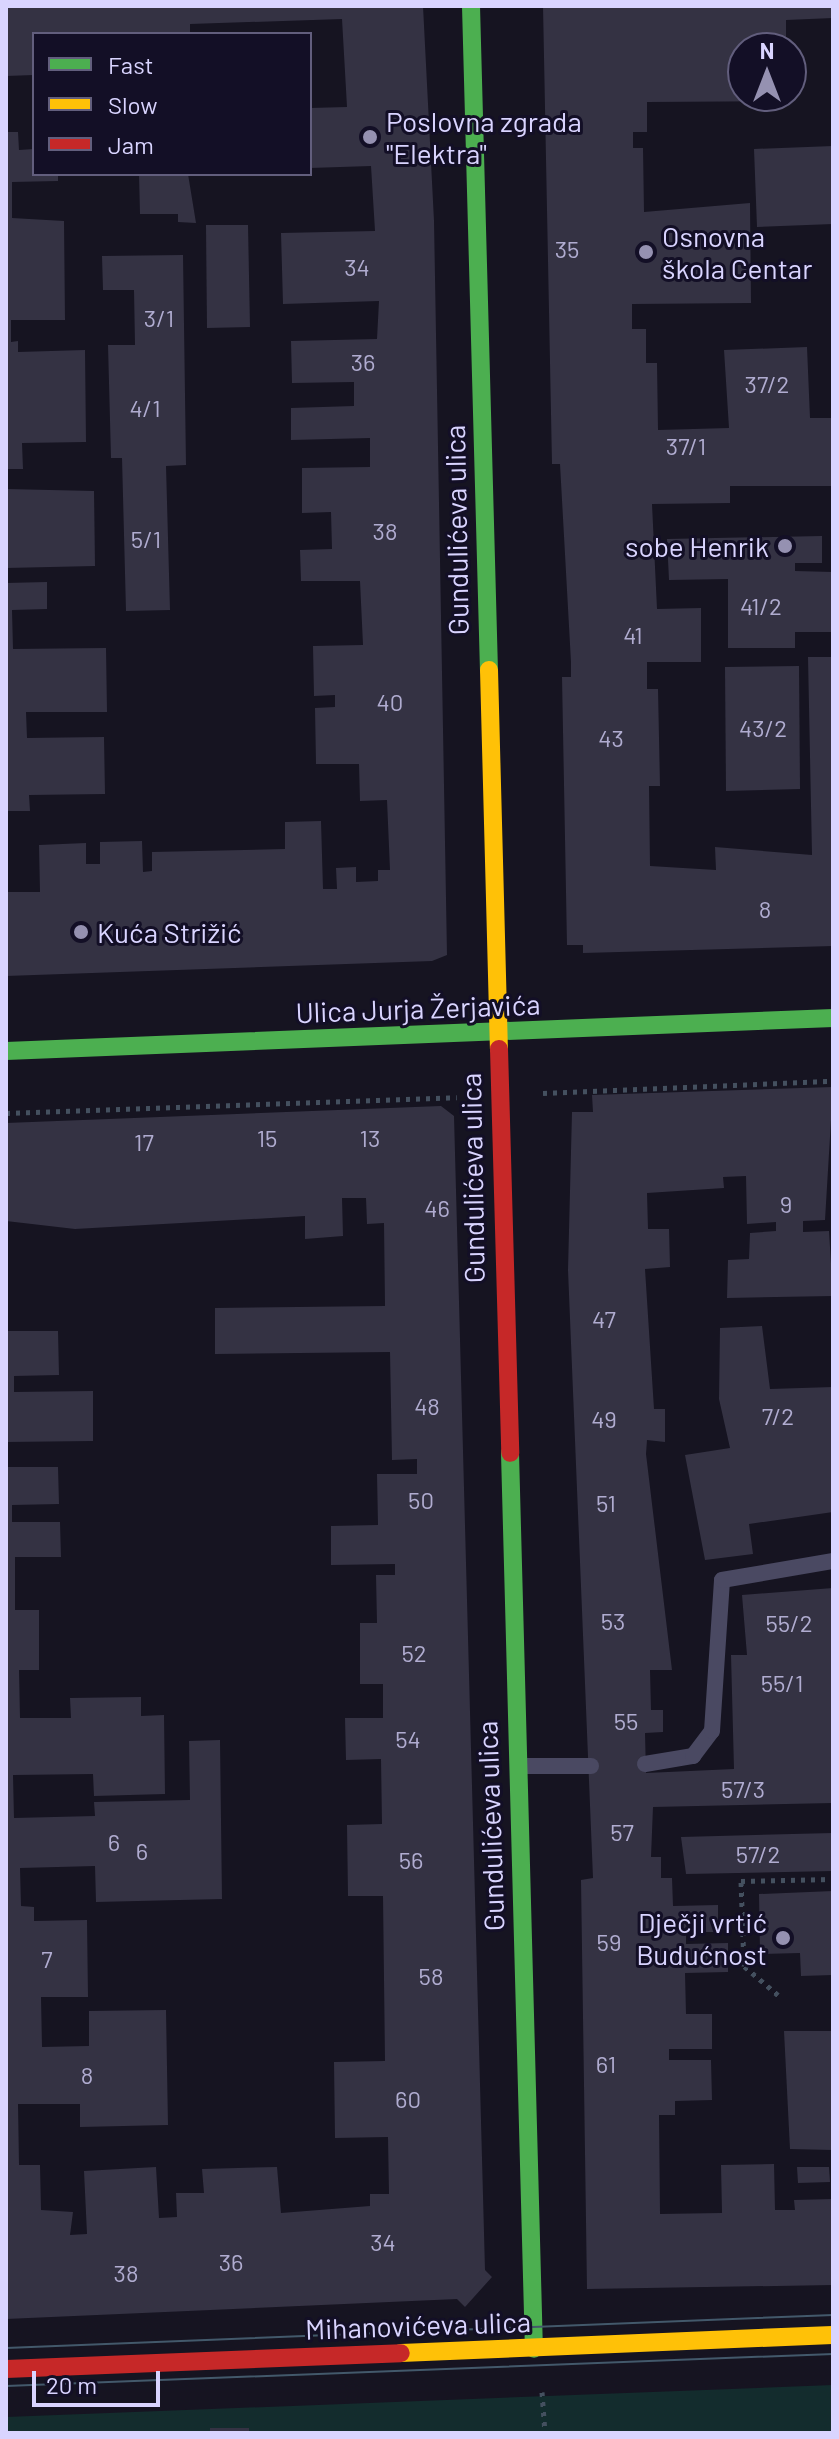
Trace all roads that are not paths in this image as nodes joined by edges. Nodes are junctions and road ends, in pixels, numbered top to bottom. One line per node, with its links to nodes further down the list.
1 (471, 6): 3 (street, Gundulićeva ulica)
2 (833, 1018): 3 (street, Ulica Jurja Žerjavića)
3 (497, 1033): 4 (street, Ulica Jurja Žerjavića); 7 (street, Gundulićeva ulica)
4 (6, 1051)
5 (833, 1561): 6 (lane)
6 (645, 1764)
7 (516, 1766): 8 (lane); 10 (street, Gundulićeva ulica)
8 (591, 1766)
9 (833, 2335): 10 (street, Mihanovićeva ulica)
10 (534, 2349): 11 (street, Mihanovićeva ulica)
11 (6, 2369)

